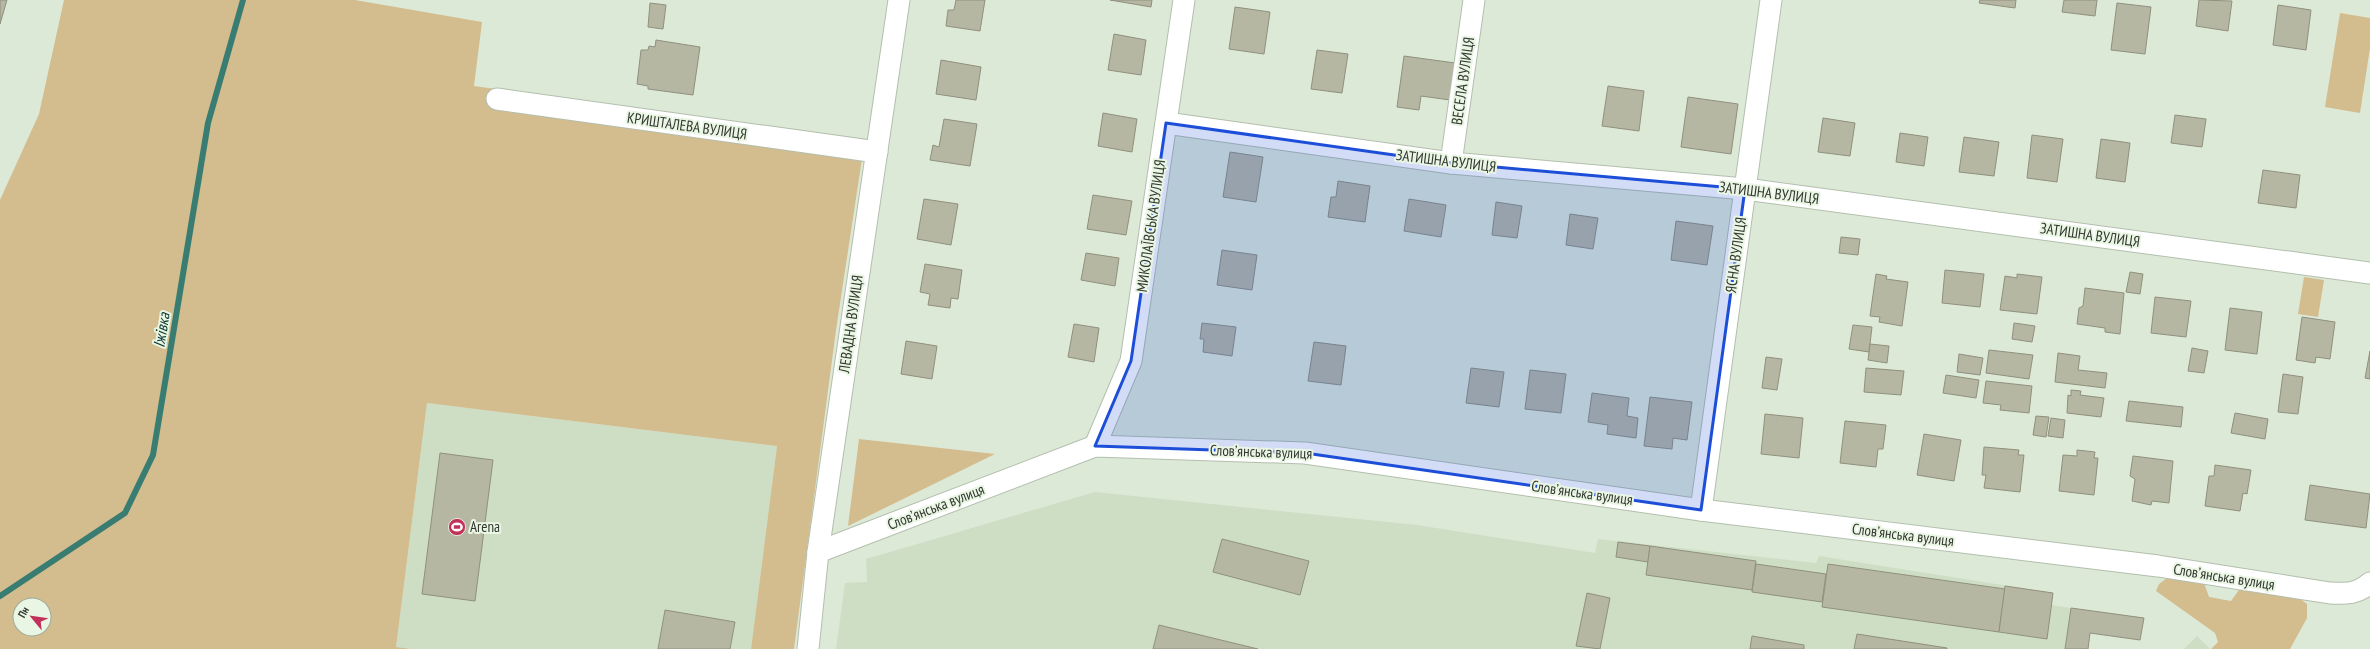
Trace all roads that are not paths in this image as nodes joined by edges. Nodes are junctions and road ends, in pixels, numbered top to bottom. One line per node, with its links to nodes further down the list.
1 (898, 0): 7 (street, ЛЕВАДНА ВУЛИЦЯ)
2 (1184, 0): 6 (street, МИКОЛАЇВСЬКА ВУЛИЦЯ)
3 (1474, 0): 8 (street, ВЕСЕЛА ВУЛИЦЯ)
4 (1771, 0): 9 (street, ЯСНА ВУЛИЦЯ)
5 (497, 100): 7 (street, КРИШТАЛЕВА ВУЛИЦЯ)
6 (1166, 123): 8 (street, ЗАТИШНА ВУЛИЦЯ); 11 (street, МИКОЛАЇВСЬКА ВУЛИЦЯ)
7 (877, 152): 13 (street, ЛЕВАДНА ВУЛИЦЯ)
8 (1451, 163): 9 (street, ЗАТИШНА ВУЛИЦЯ)
9 (1745, 189): 10 (street, ЗАТИШНА ВУЛИЦЯ); 12 (street, ЯСНА ВУЛИЦЯ)
10 (2370, 273)
11 (1095, 446): 12 (street, Словʼянська вулиця); 13 (street, Словʼянська вулиця)
12 (1701, 510): 14 (street, Словʼянська вулиця)
13 (818, 552): 15 (street, ЛЕВАДНА ВУЛИЦЯ)
14 (2365, 587)
15 (808, 649)

